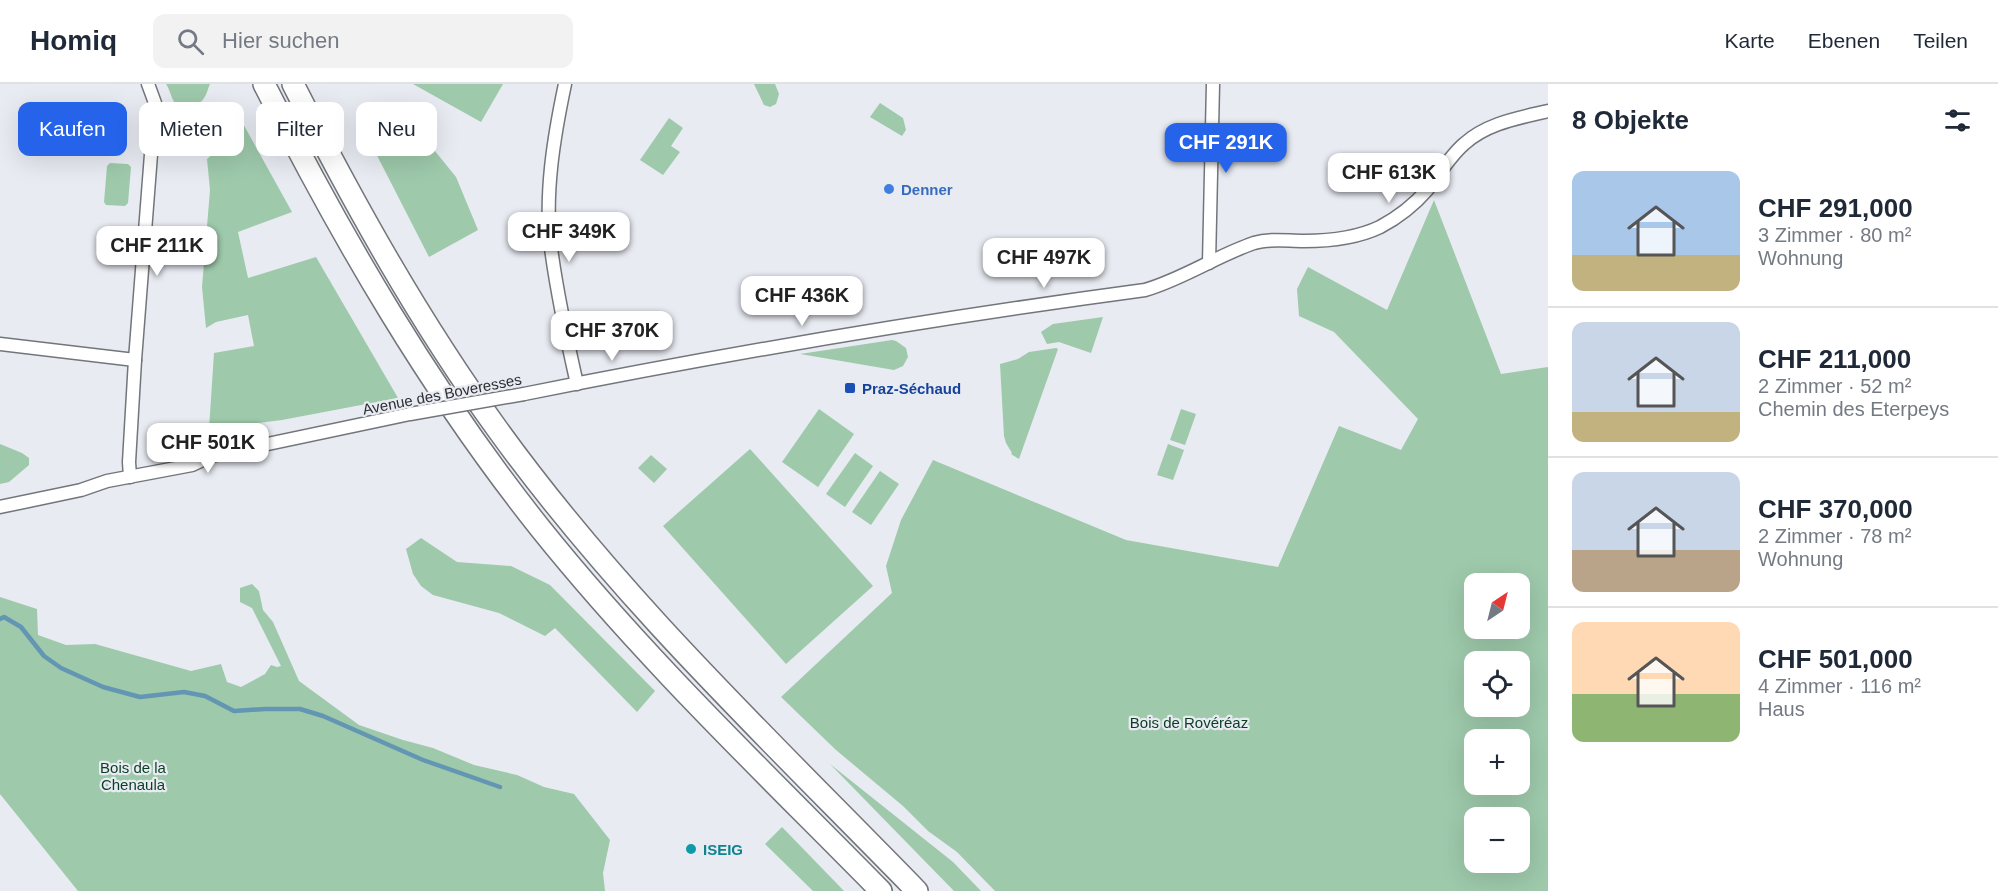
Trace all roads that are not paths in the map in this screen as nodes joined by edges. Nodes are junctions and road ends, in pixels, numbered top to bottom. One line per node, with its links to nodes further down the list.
1 (148, 84): 9 (street)
2 (264, 84): 13 (highway)
3 (293, 84): 14 (highway)
4 (565, 84): 10 (street)
5 (1213, 84): 7 (street)
6 (1548, 111): 7 (street, Avenue des Boveresses)
7 (1209, 264): 10 (street, Avenue des Boveresses)
8 (0, 344): 9 (street)
9 (135, 360): 11 (street)
10 (577, 384): 11 (street, Avenue des Boveresses, bridge)
11 (130, 477): 12 (street, Avenue des Boveresses)
12 (0, 507)
13 (881, 891)
14 (917, 891)

